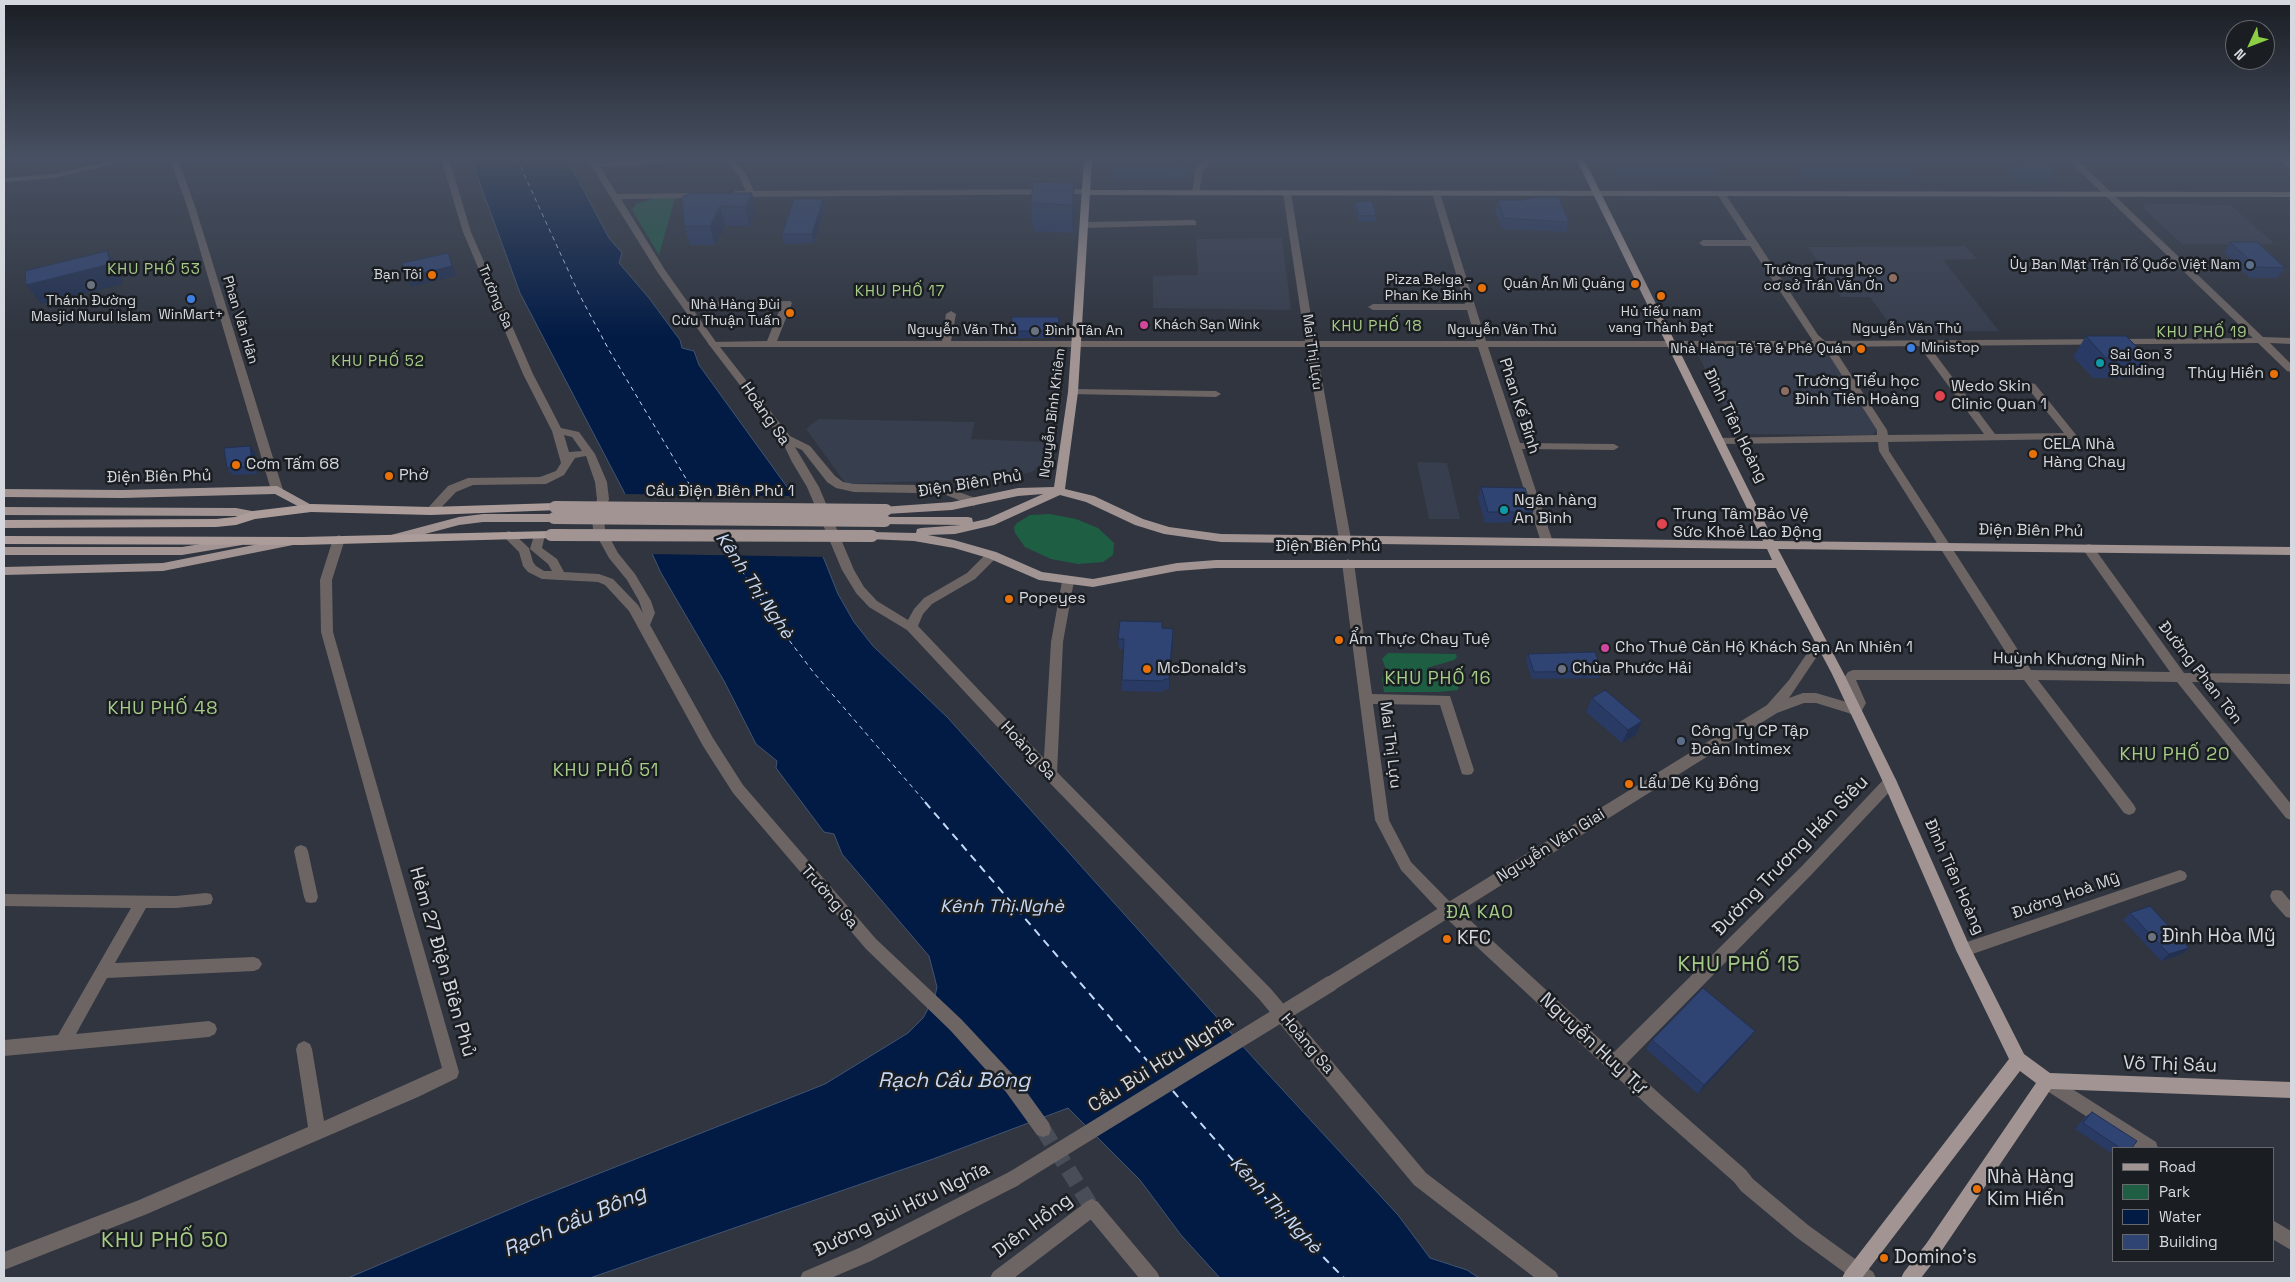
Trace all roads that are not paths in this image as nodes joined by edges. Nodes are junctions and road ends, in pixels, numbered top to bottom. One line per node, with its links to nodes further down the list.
1 (196, 219): 43 (street, Phan Văn Hân)
2 (463, 219): 33 (street, Trường Sa)
3 (629, 219): 14 (street, Hoàng Sa)
4 (1084, 219): 11 (main road, Nguyễn Bỉnh Khiêm)
5 (1291, 219): 21 (street, Mai Thị Lựu)
6 (1444, 219): 16 (street, Phan Kế Bính)
7 (1610, 219): 22 (main road, Đinh Tiên Hoàng)
8 (1738, 219): 13 (street)
9 (2134, 219): 18 (street)
10 (1193, 223): 11 (street)
11 (1084, 224): 26 (main road, Nguyễn Bỉnh Khiêm)
12 (1704, 243): 13 (street)
13 (1754, 243): 28 (street)
14 (687, 306): 20 (street); 24 (street, Hoàng Sa)
15 (1373, 307): 16 (street)
16 (1471, 307): 27 (street, Phan Kế Bính)
17 (951, 314): 25 (street)
18 (2261, 340): 19 (street, Nguyễn Văn Thủ); 23 (street, Nguyễn Văn Thủ); 29 (street)
19 (2291, 341)
20 (771, 343): 24 (street, Nguyễn Văn Thủ); 25 (street, Nguyễn Văn Thủ)
21 (1312, 343): 26 (street, Nguyễn Văn Thủ); 27 (street, Nguyễn Văn Thủ); 58 (street, Mai Thị Lựu)
22 (1670, 343): 27 (street, Nguyễn Văn Thủ); 28 (street, Nguyễn Văn Thủ); 37 (main road, Đinh Tiên Hoàng)
23 (1922, 343): 28 (street, Nguyễn Văn Thủ); 34 (street)
24 (713, 344): 35 (street, Hoàng Sa)
25 (946, 344): 26 (street, Nguyễn Văn Thủ)
26 (1077, 344): 31 (main road, Nguyễn Bỉnh Khiêm)
27 (1482, 344): 38 (street, Phan Kế Bính)
28 (1823, 344): 36 (street)
29 (2291, 369)
30 (2031, 386): 34 (street)
31 (1073, 392): 32 (street); 44 (main road, Nguyễn Bỉnh Khiêm)
32 (1216, 394)
33 (557, 431): 40 (street, Trường Sa); 41 (street, Trường Sa); 42 (street, Trường Sa)
34 (1991, 436): 36 (street)
35 (786, 438): 46 (street); 76 (street, Hoàng Sa)
36 (1881, 438): 37 (street); 65 (street)
37 (1720, 441): 64 (main road, Đinh Tiên Hoàng)
38 (1516, 446): 39 (street); 62 (street, Phan Kế Bính)
39 (1614, 447)
40 (582, 454): 41 (street); 42 (street, Trường Sa)
41 (567, 464): 48 (street)
42 (594, 467): 77 (street, Trường Sa)
43 (277, 490): 45 (main road, Điện Biên Phủ); 47 (main road, Điện Biên Phủ)
44 (1059, 491): 46 (main road, Điện Biên Phủ); 53 (main road); 58 (main road, Ðiện Biên Phủ)
45 (4, 494)
46 (974, 502): 53 (main road, Điện Biên Phủ)
47 (311, 508): 48 (highway, Điện Biên Phủ); 51 (highway, Điện Biên Phủ)
48 (431, 511): 50 (highway, Điện Biên Phủ)
49 (4, 512): 51 (main road, Điện Biên Phủ)
50 (555, 513): 53 (main road, bridge); 56 (main road)
51 (252, 516): 52 (highway, Điện Biên Phủ)
52 (4, 524)
53 (883, 527): 55 (main road, bridge); 69 (main road, Ðiện Biên Phủ)
54 (508, 535): 55 (highway); 56 (highway); 74 (street)
55 (545, 535): 74 (street)
56 (395, 538): 57 (highway)
57 (339, 539): 61 (highway); 113 (street, Hẻm 27 Điện Biên Phủ)
58 (1345, 539): 62 (main road, Ðiện Biên Phủ)
59 (4, 540): 60 (highway)
60 (247, 540): 61 (highway); 67 (main road)
61 (297, 540): 73 (main road)
62 (1547, 542): 63 (main road, Ðiện Biên Phủ)
63 (1714, 544): 64 (main road, Ðiện Biên Phủ); 72 (main road)
64 (1770, 544): 65 (main road, Điện Biên Phủ); 71 (main road, Đinh Tiên Hoàng)
65 (1945, 547): 66 (main road, Điện Biên Phủ); 79 (street)
66 (2088, 548): 68 (main road, Điện Biên Phủ); 80 (street, Đường Phan Tôn)
67 (4, 551)
68 (2291, 551)
69 (992, 555): 75 (main road, Ðiện Biên Phủ); 76 (street)
70 (1348, 563): 72 (main road, Ðiện Biên Phủ); 75 (main road, Ðiện Biên Phủ); 83 (street, Mai Thị Lựu)
71 (1780, 564): 72 (main road, Ðiện Biên Phủ); 78 (main road, Đinh Tiên Hoàng)
72 (1725, 566)
73 (4, 571)
74 (560, 576): 77 (street)
75 (1068, 581): 87 (street)
76 (911, 627): 87 (street, Hoàng Sa)
77 (647, 632): 112 (street, Trường Sa)
78 (1820, 643): 84 (street, Nguyễn Văn Giai); 85 (main road, Đinh Tiên Hoàng)
79 (2027, 675): 80 (street, Huỳnh Khương Ninh); 81 (street, Huỳnh Khương Ninh); 89 (street)
80 (2180, 677): 82 (street, Huỳnh Khương Ninh); 90 (street, Đường Phan Tôn)
81 (1849, 679): 85 (street, Đinh Tiên Hoàng)
82 (2291, 679)
83 (1366, 700): 86 (street); 98 (street, Mai Thị Lựu)
84 (1772, 709): 85 (street, Nguyễn Văn Giai); 98 (street, Nguyễn Văn Giai)
85 (1855, 710): 88 (main road, Đinh Tiên Hoàng)
86 (1467, 770)
87 (1050, 774): 123 (street, Hoàng Sa)
88 (1890, 782): 100 (main road, Đinh Tiên Hoàng); 109 (street, Đường Trương Hán Siêu)
89 (2129, 810)
90 (2291, 814)
91 (300, 851): 93 (street)
92 (2180, 876): 100 (street, Đường Hoà Mỹ)
93 (311, 896)
94 (2277, 896): 99 (street)
95 (206, 899): 97 (street)
96 (4, 900): 97 (street)
97 (142, 902): 102 (street)
98 (1448, 910): 103 (street, Nguyễn Văn Giai); 109 (street, Nguyễn Huy Tự)
99 (2291, 912)
100 (1964, 950): 108 (main road, Đinh Tiên Hoàng)
101 (254, 964): 102 (street)
102 (103, 972): 105 (street)
103 (1330, 984): 115 (street, Cầu Bùi Hữu Nghĩa, bridge)
104 (209, 1029): 105 (street)
105 (62, 1043): 106 (street)
106 (4, 1048)
107 (304, 1049): 113 (street)
108 (2018, 1060): 110 (main road, Đinh Tiên Hoàng); 119 (main road)
109 (1615, 1063): 119 (street, Nguyễn Huy Tự)
110 (2047, 1081): 111 (main road, Võ Thị Sáu); 114 (street); 124 (main road)
111 (2291, 1090)
112 (1043, 1129)
113 (316, 1132): 118 (street, Hẻm 27 Điện Biên Phủ)
114 (2148, 1147)
115 (1012, 1179): 120 (street, Đường Bùi Hữu Nghĩa)
116 (2275, 1231): 117 (street)
117 (2291, 1241)
118 (4, 1261)
119 (1858, 1276)
120 (810, 1278)
121 (999, 1278): 122 (street, Diên Hồng)
122 (1151, 1278)
123 (1550, 1278)
124 (1910, 1278)

